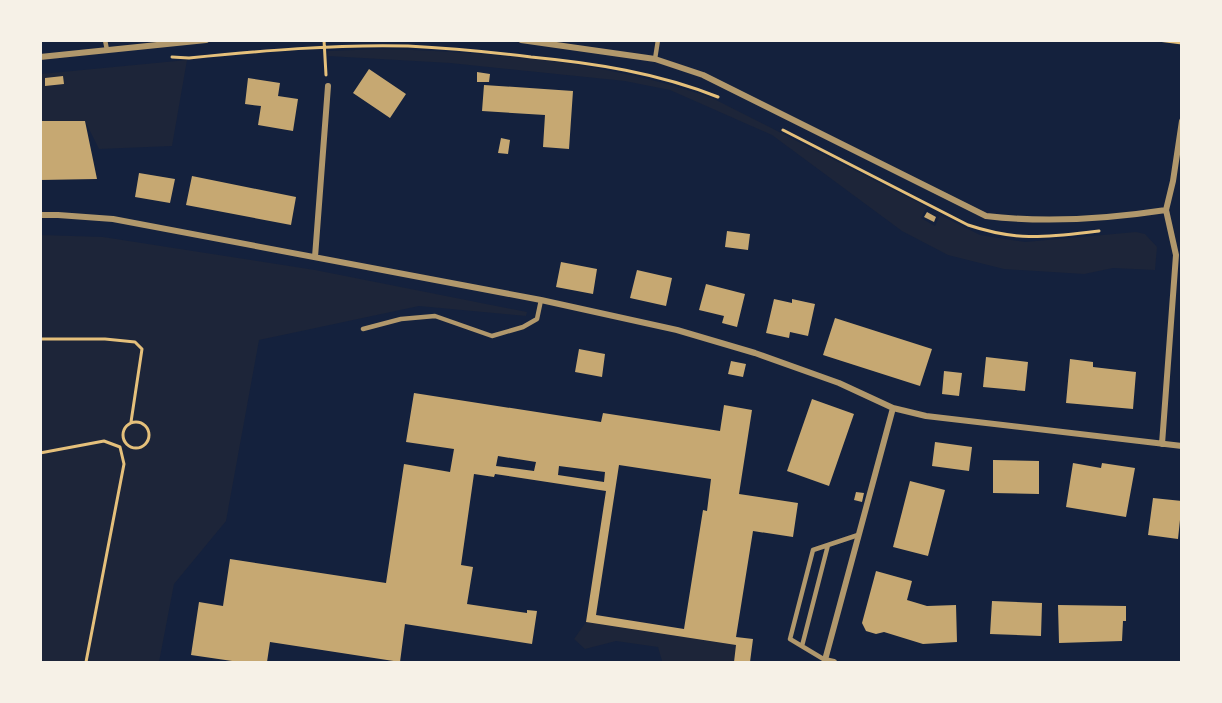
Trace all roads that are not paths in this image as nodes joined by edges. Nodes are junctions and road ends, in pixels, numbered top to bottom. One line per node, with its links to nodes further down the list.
1 (105, 40): 5 (lane)
2 (206, 40): 5 (street)
3 (521, 40): 7 (street)
4 (658, 40): 7 (lane)
5 (107, 50): 6 (street)
6 (40, 57)
7 (655, 59): 10 (street)
8 (328, 86): 12 (street)
9 (1182, 121): 10 (street)
10 (1166, 210): 16 (street)
11 (40, 215): 12 (street)
12 (315, 257): 13 (street)
13 (541, 300): 14 (lane); 15 (street)
14 (363, 329)
15 (893, 408): 16 (street); 18 (street)
16 (1162, 444): 17 (street)
17 (1182, 446)
18 (858, 535): 19 (lane); 21 (street)
19 (828, 545): 20 (lane); 20 (lane)
20 (802, 646): 21 (lane)
21 (825, 660): 22 (street)
22 (834, 663)

